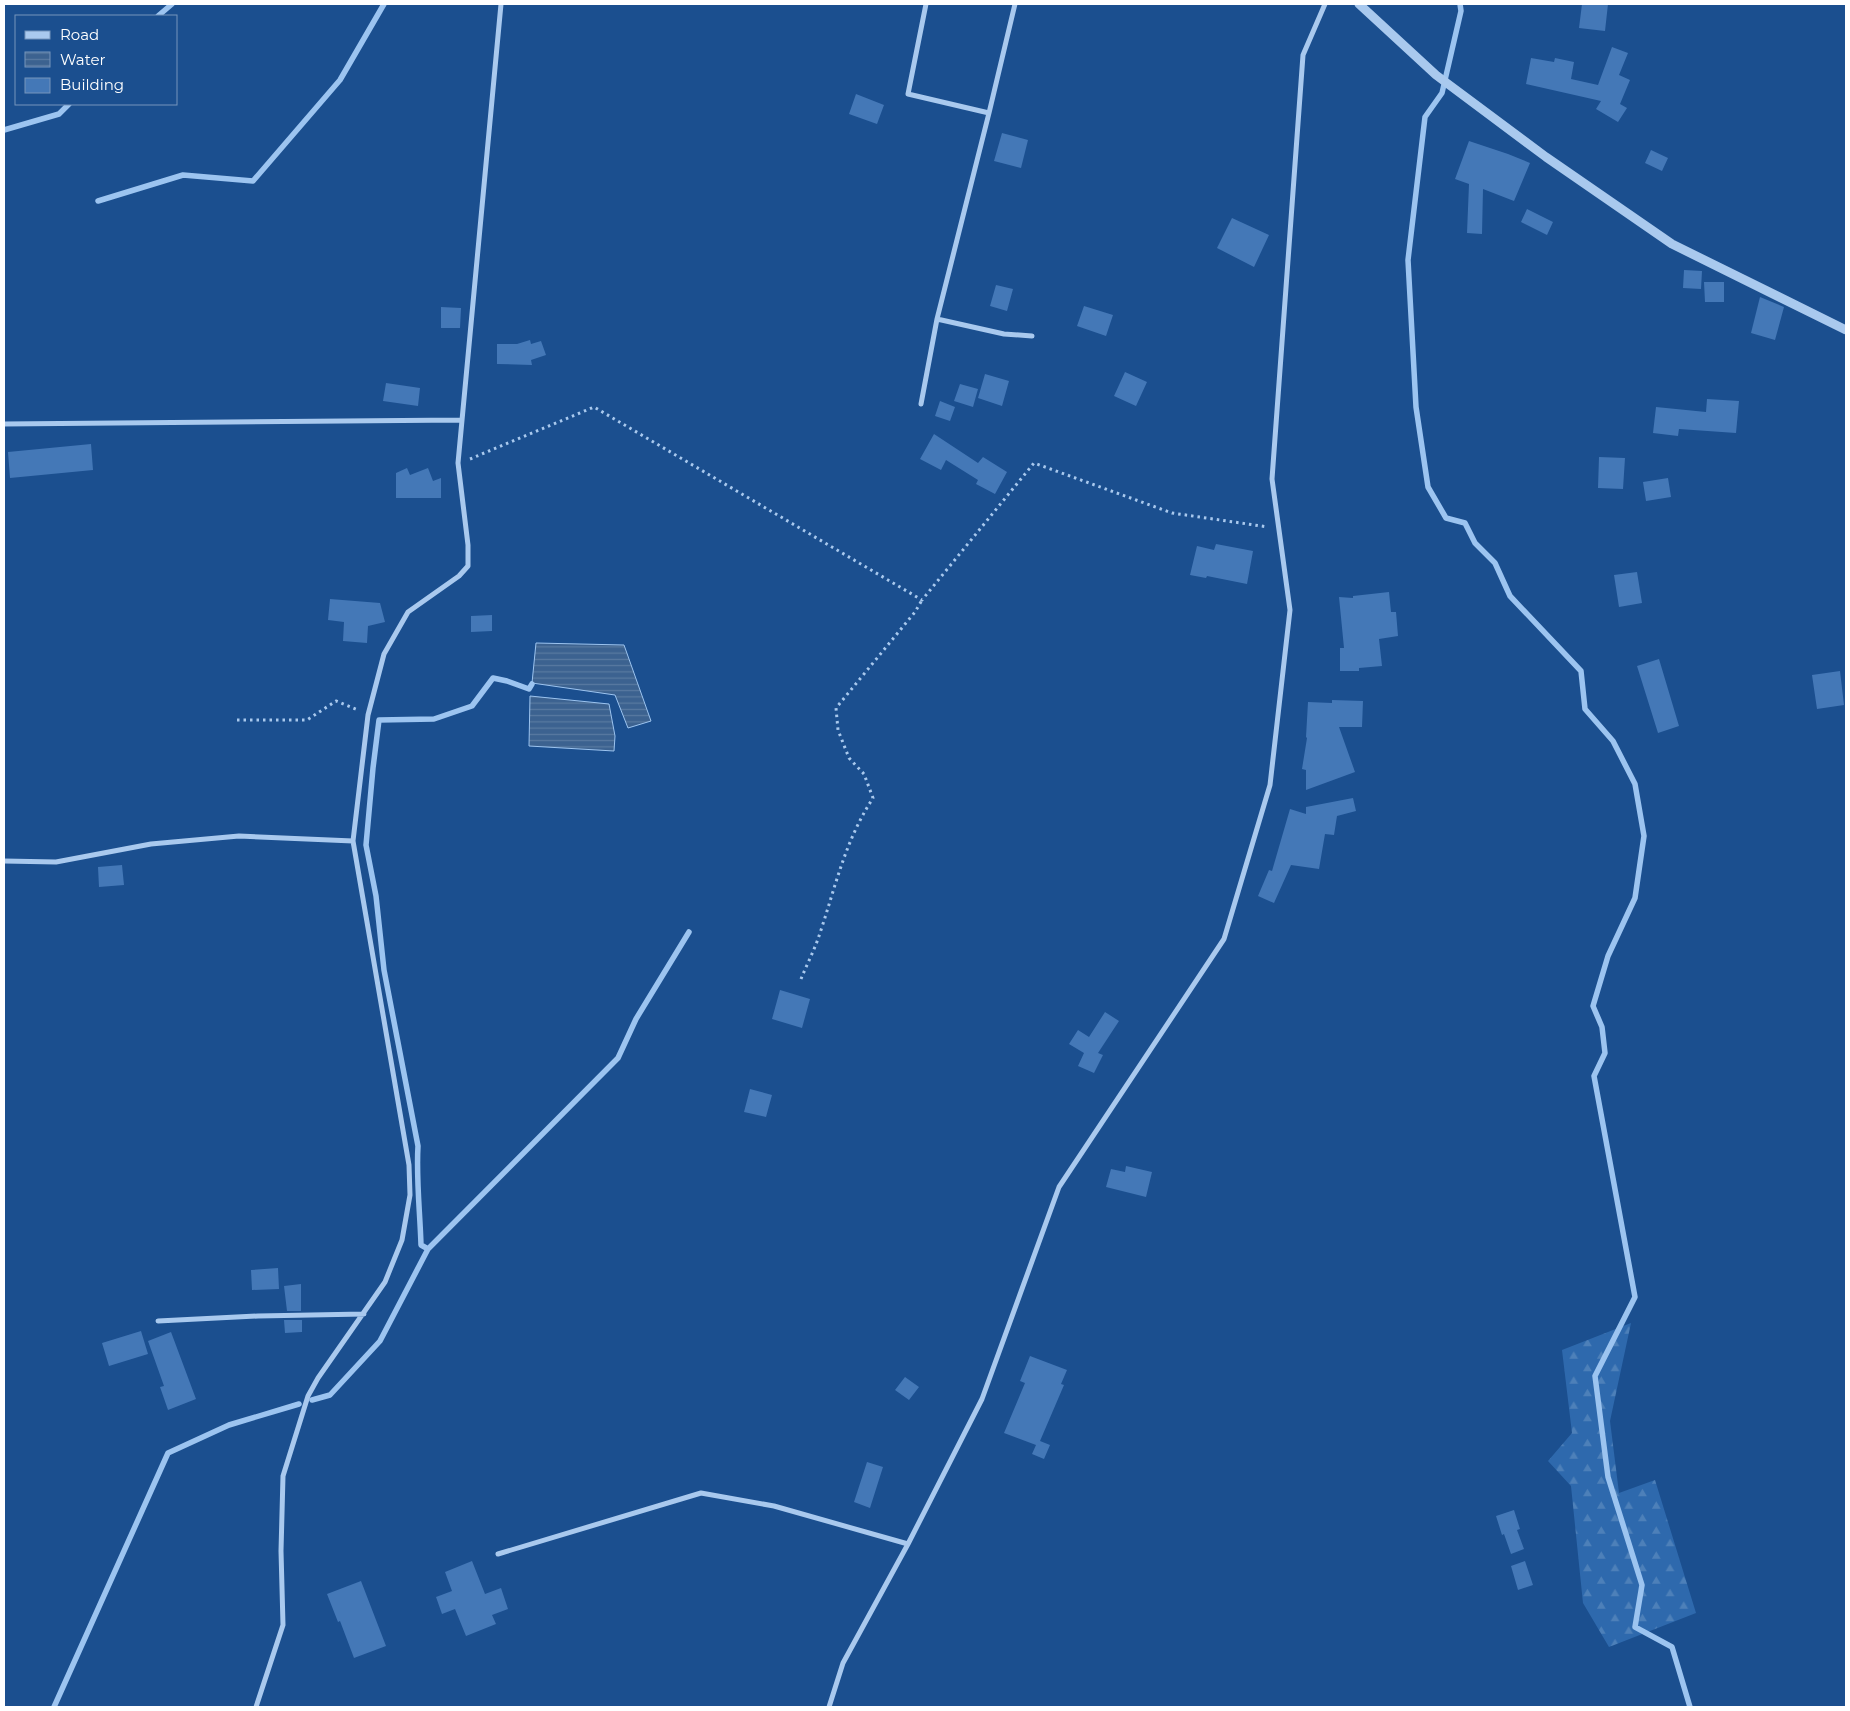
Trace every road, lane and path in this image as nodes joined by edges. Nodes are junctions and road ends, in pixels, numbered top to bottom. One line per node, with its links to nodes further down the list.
1 (501, 4): 11 (street)
2 (926, 4): 6 (street)
3 (1015, 4): 6 (street)
4 (1325, 4): 14 (street)
5 (1359, 4): 8 (street)
6 (989, 113): 7 (street)
7 (937, 319): 9 (street); 10 (street)
8 (1846, 330)
9 (1032, 336)
10 (921, 404)
11 (461, 420): 12 (street); 13 (street)
12 (4, 424)
13 (458, 463): 15 (path); 16 (street)
14 (1279, 528): 15 (path); 23 (street)
15 (922, 600): 20 (path)
16 (368, 714): 17 (path); 18 (street)
17 (237, 720)
18 (353, 841): 19 (street); 21 (street)
19 (4, 861)
20 (801, 979)
21 (364, 1314): 22 (street); 25 (street)
22 (158, 1321)
23 (908, 1544): 24 (street); 26 (street)
24 (498, 1554)
25 (256, 1707)
26 (829, 1707)

